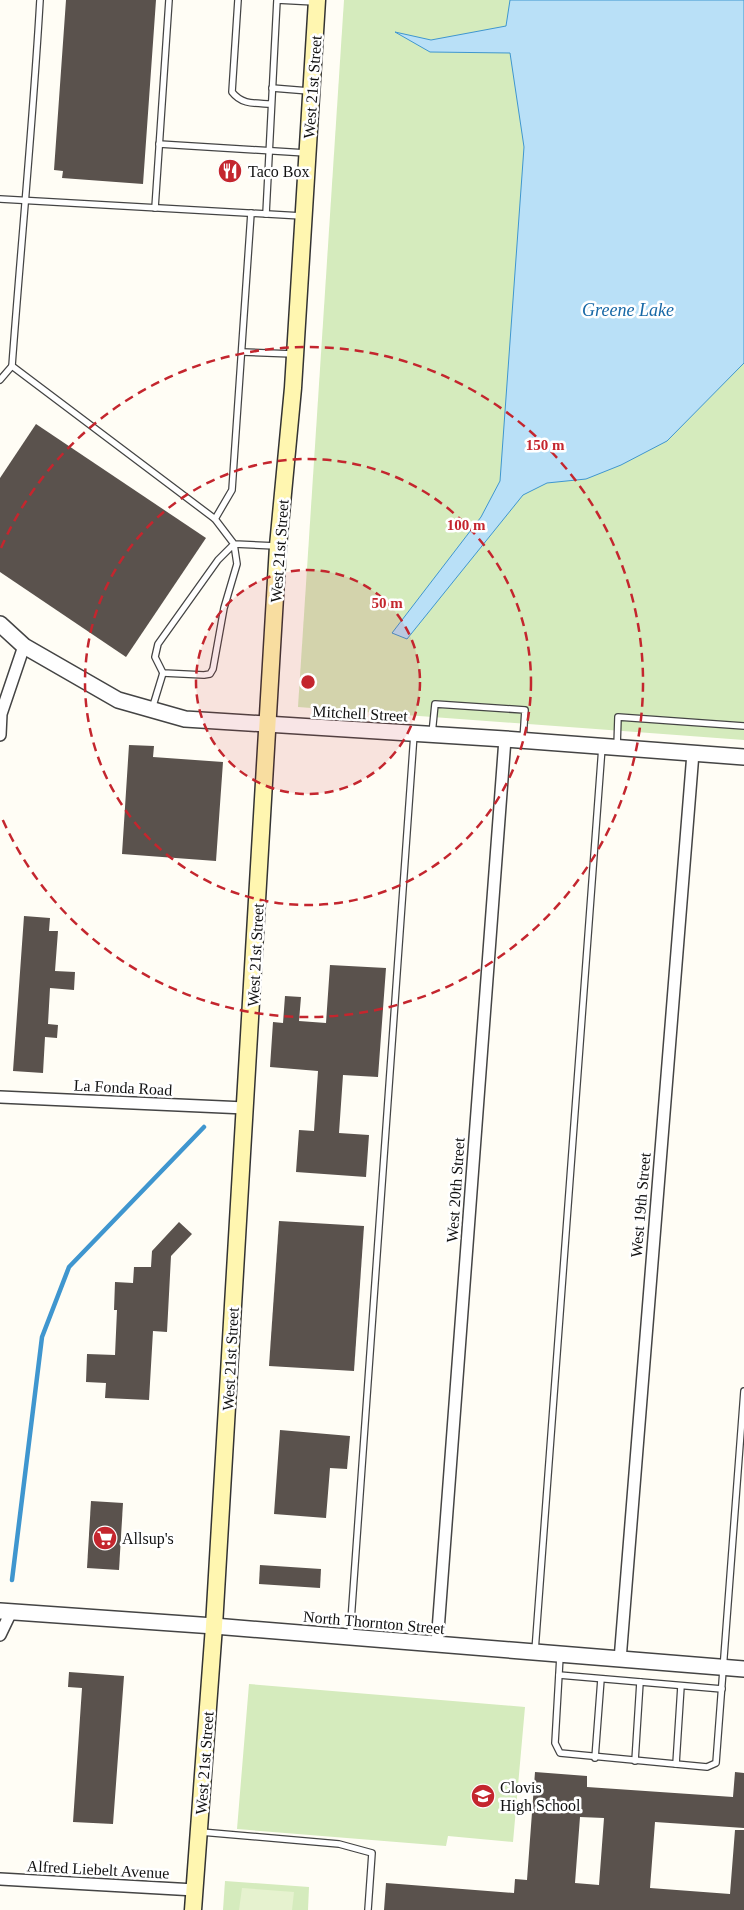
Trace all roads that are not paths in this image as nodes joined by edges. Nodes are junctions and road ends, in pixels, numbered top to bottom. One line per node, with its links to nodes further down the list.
1 (40, 0): 12 (lane)
2 (169, 0): 8 (lane)
3 (238, 0): 7 (lane)
4 (317, 1): 5 (lane); 6 (main road, West 21st Street)
5 (272, 88): 6 (lane); 7 (lane)
6 (312, 91): 10 (main road, West 21st Street)
7 (271, 104): 9 (lane)
8 (159, 144): 9 (lane); 13 (lane)
9 (269, 150): 10 (lane); 15 (lane)
10 (308, 153): 16 (main road, West 21st Street)
11 (0, 199): 12 (lane)
12 (24, 200): 13 (lane); 19 (lane)
13 (155, 208): 14 (lane)
14 (251, 213): 15 (lane); 17 (lane)
15 (266, 214): 16 (lane)
16 (304, 216): 18 (main road, West 21st Street)
17 (242, 352): 18 (lane); 21 (lane)
18 (295, 354): 23 (main road, West 21st Street)
19 (12, 366): 20 (lane); 21 (lane)
20 (0, 380)
21 (215, 519): 22 (lane)
22 (234, 544): 23 (lane); 26 (lane); 26 (lane)
23 (278, 546): 29 (main road, West 21st Street)
24 (0, 624): 25 (street, Mitchell Street)
25 (24, 646): 27 (street, Mitchell Street); 28 (street)
26 (162, 673): 27 (lane)
27 (152, 710): 29 (street, Mitchell Street)
28 (1, 714): 31 (street)
29 (269, 725): 32 (street, Mitchell Street); 40 (main road, West 21st Street)
30 (744, 726): 36 (lane)
31 (0, 734)
32 (414, 734): 33 (street, Mitchell Street); 45 (lane)
33 (432, 735): 34 (street, Mitchell Street); 35 (lane)
34 (505, 739): 35 (street, Mitchell Street); 46 (street, West 20th Street)
35 (523, 740): 36 (street, Mitchell Street)
36 (609, 747): 37 (street, Mitchell Street); 47 (lane)
37 (693, 753): 38 (street, Mitchell Street); 49 (street, West 19th Street)
38 (744, 758)
39 (0, 1098): 40 (street, La Fonda Road)
40 (245, 1108): 43 (main road, West 21st Street)
41 (744, 1391): 50 (lane)
42 (5, 1612): 43 (street, North Thornton Street); 44 (street)
43 (214, 1626): 45 (street, North Thornton Street); 60 (main road, West 21st Street)
44 (0, 1635)
45 (349, 1637): 46 (street, North Thornton Street)
46 (437, 1644): 47 (street, North Thornton Street)
47 (535, 1653): 48 (street, North Thornton Street)
48 (560, 1655): 49 (street, North Thornton Street); 52 (lane)
49 (620, 1660): 50 (street, North Thornton Street)
50 (722, 1667): 51 (street, North Thornton Street); 56 (lane)
51 (744, 1669)
52 (559, 1675): 53 (lane); 57 (lane)
53 (600, 1679): 54 (lane); 57 (lane)
54 (640, 1682): 55 (lane); 58 (lane)
55 (681, 1686): 56 (lane); 59 (lane)
56 (722, 1689): 59 (lane)
57 (595, 1758): 58 (lane)
58 (635, 1761): 59 (lane)
59 (676, 1764)
60 (199, 1832): 62 (main road, West 21st Street); 64 (lane)
61 (0, 1879): 62 (street, Alfred Liebelt Avenue)
62 (195, 1890): 63 (main road, West 21st Street)
63 (193, 1910)
64 (368, 1910)

